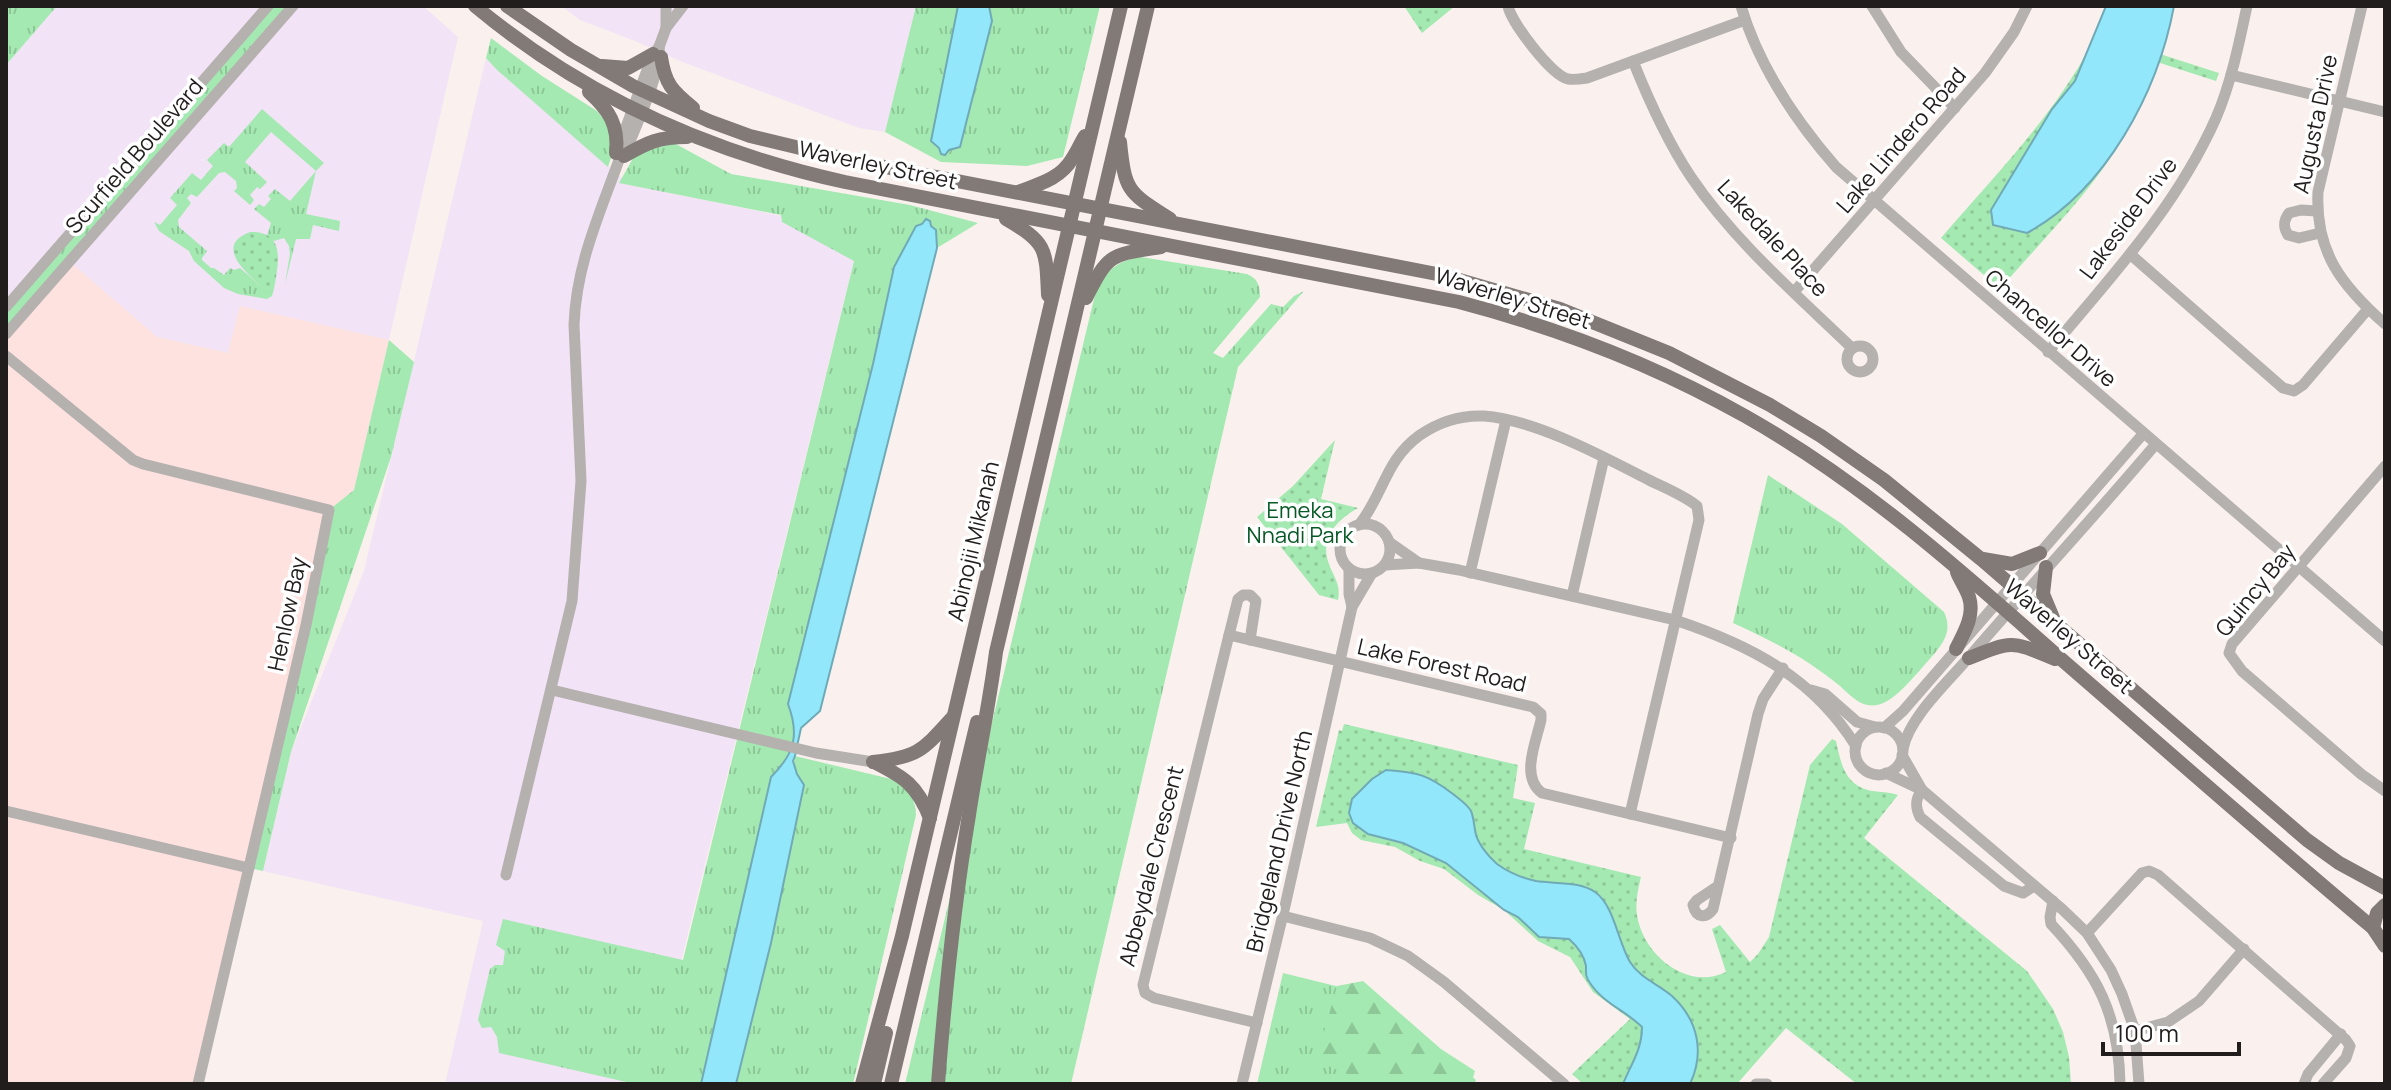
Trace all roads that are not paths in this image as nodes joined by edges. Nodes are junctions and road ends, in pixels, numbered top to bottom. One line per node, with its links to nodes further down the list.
1 (268, 6): 45 (street, Scurfield Boulevard)
2 (293, 6): 50 (street, Scurfield Boulevard)
3 (475, 6): 20 (main road, Waverley Street)
4 (507, 6): 19 (main road, Waverley Street)
5 (666, 6): 16 (street)
6 (683, 6): 16 (street)
7 (1121, 6): 28 (main road, Abinojii Mikanah)
8 (1148, 6): 29 (main road)
9 (1508, 6): 18 (street)
10 (1741, 6): 15 (street, Chancellor Drive)
11 (1872, 6): 24 (street)
12 (2027, 6): 24 (street, Lake Lindero Road)
13 (2247, 6): 21 (street, Lakeside Drive)
14 (2362, 6): 23 (street, Augusta Drive)
15 (1745, 20): 18 (street); 33 (street, Chancellor Drive)
16 (666, 28): 17 (street)
17 (658, 53): 19 (main road); 22 (street); 27 (main road)
18 (1633, 61): 44 (street, Lakedale Place)
19 (598, 66): 22 (main road, Waverley Street)
20 (564, 71): 25 (main road, Waverley Street); 31 (main road)
21 (2231, 75): 23 (street); 43 (street, Lakeside Drive)
22 (644, 92): 25 (street); 27 (main road, Waverley Street)
23 (2340, 101): 26 (street); 37 (street, Augusta Drive)
24 (1955, 108): 33 (street, Lake Lindero Road)
25 (636, 112): 30 (main road, Waverley Street); 31 (street)
26 (2385, 112)
27 (709, 121): 32 (main road, Waverley Street)
28 (1094, 123): 32 (main road); 34 (main road, Abinojii Mikanah)
29 (1119, 130): 35 (main road); 38 (main road)
30 (690, 136): 31 (main road); 36 (main road, Waverley Street)
31 (620, 156): 88 (street)
32 (1017, 193): 34 (main road, Waverley Street)
33 (1873, 201): 44 (street, Lake Lindero Road); 52 (street, Chancellor Drive)
34 (1074, 204): 35 (main road, Waverley Street); 39 (main road, Abinojii Mikanah)
35 (1100, 209): 38 (main road, Waverley Street); 40 (main road)
36 (995, 211): 39 (main road, Waverley Street); 47 (main road)
37 (2317, 211): 41 (street, Augusta Drive); 41 (street)
38 (1177, 224): 64 (main road, Waverley Street)
39 (1069, 226): 40 (main road, Waverley Street); 47 (main road, Abinojii Mikanah)
40 (1095, 231): 42 (main road, Waverley Street); 48 (main road)
41 (2320, 233): 46 (street, Augusta Drive)
42 (1173, 246): 48 (main road); 68 (main road, Waverley Street)
43 (2130, 254): 46 (street); 52 (street, Lakeside Drive)
44 (1794, 292): 51 (street, Lakedale Place)
45 (6, 307)
46 (2368, 309): 49 (street, Augusta Drive)
47 (1049, 312): 90 (main road, Abinojii Mikanah)
48 (1074, 320): 83 (main road)
49 (2385, 324)
50 (6, 334)
51 (1852, 348)
52 (2048, 352): 55 (street, Chancellor Drive)
53 (6, 356): 102 (street, Henlow Bay)
54 (1506, 420): 57 (street); 60 (street); 72 (street)
55 (2143, 434): 56 (street, Chancellor Drive); 65 (street)
56 (2155, 445): 65 (street); 69 (street, Chancellor Drive)
57 (1604, 458): 74 (street); 77 (street)
58 (2385, 466): 59 (street, Quincy Bay)
59 (2380, 481): 69 (street, Quincy Bay)
60 (1379, 493): 61 (street); 62 (street)
61 (1359, 525): 62 (street); 70 (street)
62 (1380, 529): 63 (street)
63 (1389, 542): 66 (street); 67 (street)
64 (1981, 559): 65 (main road); 73 (main road, Waverley Street)
65 (2043, 560): 73 (street); 78 (main road)
66 (1419, 563): 67 (street); 72 (street)
67 (1385, 565): 71 (street)
68 (1955, 566): 76 (main road, Waverley Street); 82 (main road)
69 (2299, 566): 81 (street, Chancellor Drive); 97 (street, Quincy Bay)
70 (1349, 569): 71 (street); 75 (street, Bridgeland Drive North)
71 (1372, 573): 75 (street, Bridgeland Drive North)
72 (1470, 573): 74 (street)
73 (2017, 590): 76 (street); 78 (main road, Waverley Street)
74 (1572, 596): 77 (street)
75 (1352, 607): 85 (street, Bridgeland Drive North)
76 (2002, 607): 82 (street); 84 (street); 86 (main road, Waverley Street)
77 (1675, 620): 87 (street); 99 (street)
78 (2057, 625): 106 (main road, Waverley Street)
79 (1229, 635): 80 (street); 80 (street, Abbeydale Crescent); 115 (street, Abbeydale Crescent)
80 (1250, 640): 85 (street)
81 (2385, 641)
82 (1956, 649): 91 (street)
83 (996, 652): 122 (main road); 123 (main road)
84 (1969, 658): 86 (main road); 93 (street)
85 (1341, 662): 99 (street, Lake Forest Road); 109 (street, Bridgeland Drive North)
86 (2069, 665): 111 (main road, Waverley Street)
87 (1783, 668): 89 (street); 101 (street)
88 (552, 690): 94 (street); 103 (street)
89 (1811, 690): 91 (street); 92 (street)
90 (954, 717): 94 (main road); 100 (main road, Abinojii Mikanah)
91 (1880, 728): 92 (street); 93 (street)
92 (1856, 746): 95 (street)
93 (1902, 752): 95 (street); 96 (street)
94 (873, 762): 100 (main road)
95 (1886, 773): 96 (street)
96 (1922, 790): 105 (street); 105 (street)
97 (2385, 791)
98 (6, 811): 102 (street)
99 (1630, 814): 101 (street, Lake Forest Road)
100 (930, 818): 114 (main road, Abinojii Mikanah)
101 (1731, 838): 104 (street)
102 (249, 868): 119 (street, Henlow Bay)
103 (506, 875)
104 (1718, 886)
105 (2034, 886): 107 (street)
106 (2385, 888)
107 (2053, 901): 110 (street); 127 (street)
108 (2385, 905): 111 (main road)
109 (1283, 916): 115 (street, Bridgeland Drive North); 118 (street)
110 (2087, 933): 113 (street); 116 (street)
111 (2379, 933): 112 (main road, Waverley Street)
112 (2385, 946)
113 (2244, 949): 116 (street); 117 (street)
114 (895, 961): 120 (main road, Abinojii Mikanah); 121 (main road)
115 (1257, 1023): 124 (street, Bridgeland Drive North)
116 (2135, 1031): 128 (street)
117 (2341, 1034): 129 (street); 130 (street)
118 (1558, 1082)
119 (198, 1084)
120 (862, 1084)
121 (874, 1084)
122 (891, 1084)
123 (938, 1084)
124 (1242, 1084)
125 (1756, 1084): 126 (street)
126 (1767, 1084)
127 (2120, 1084)
128 (2139, 1084)
129 (2304, 1084)
130 (2323, 1084)

